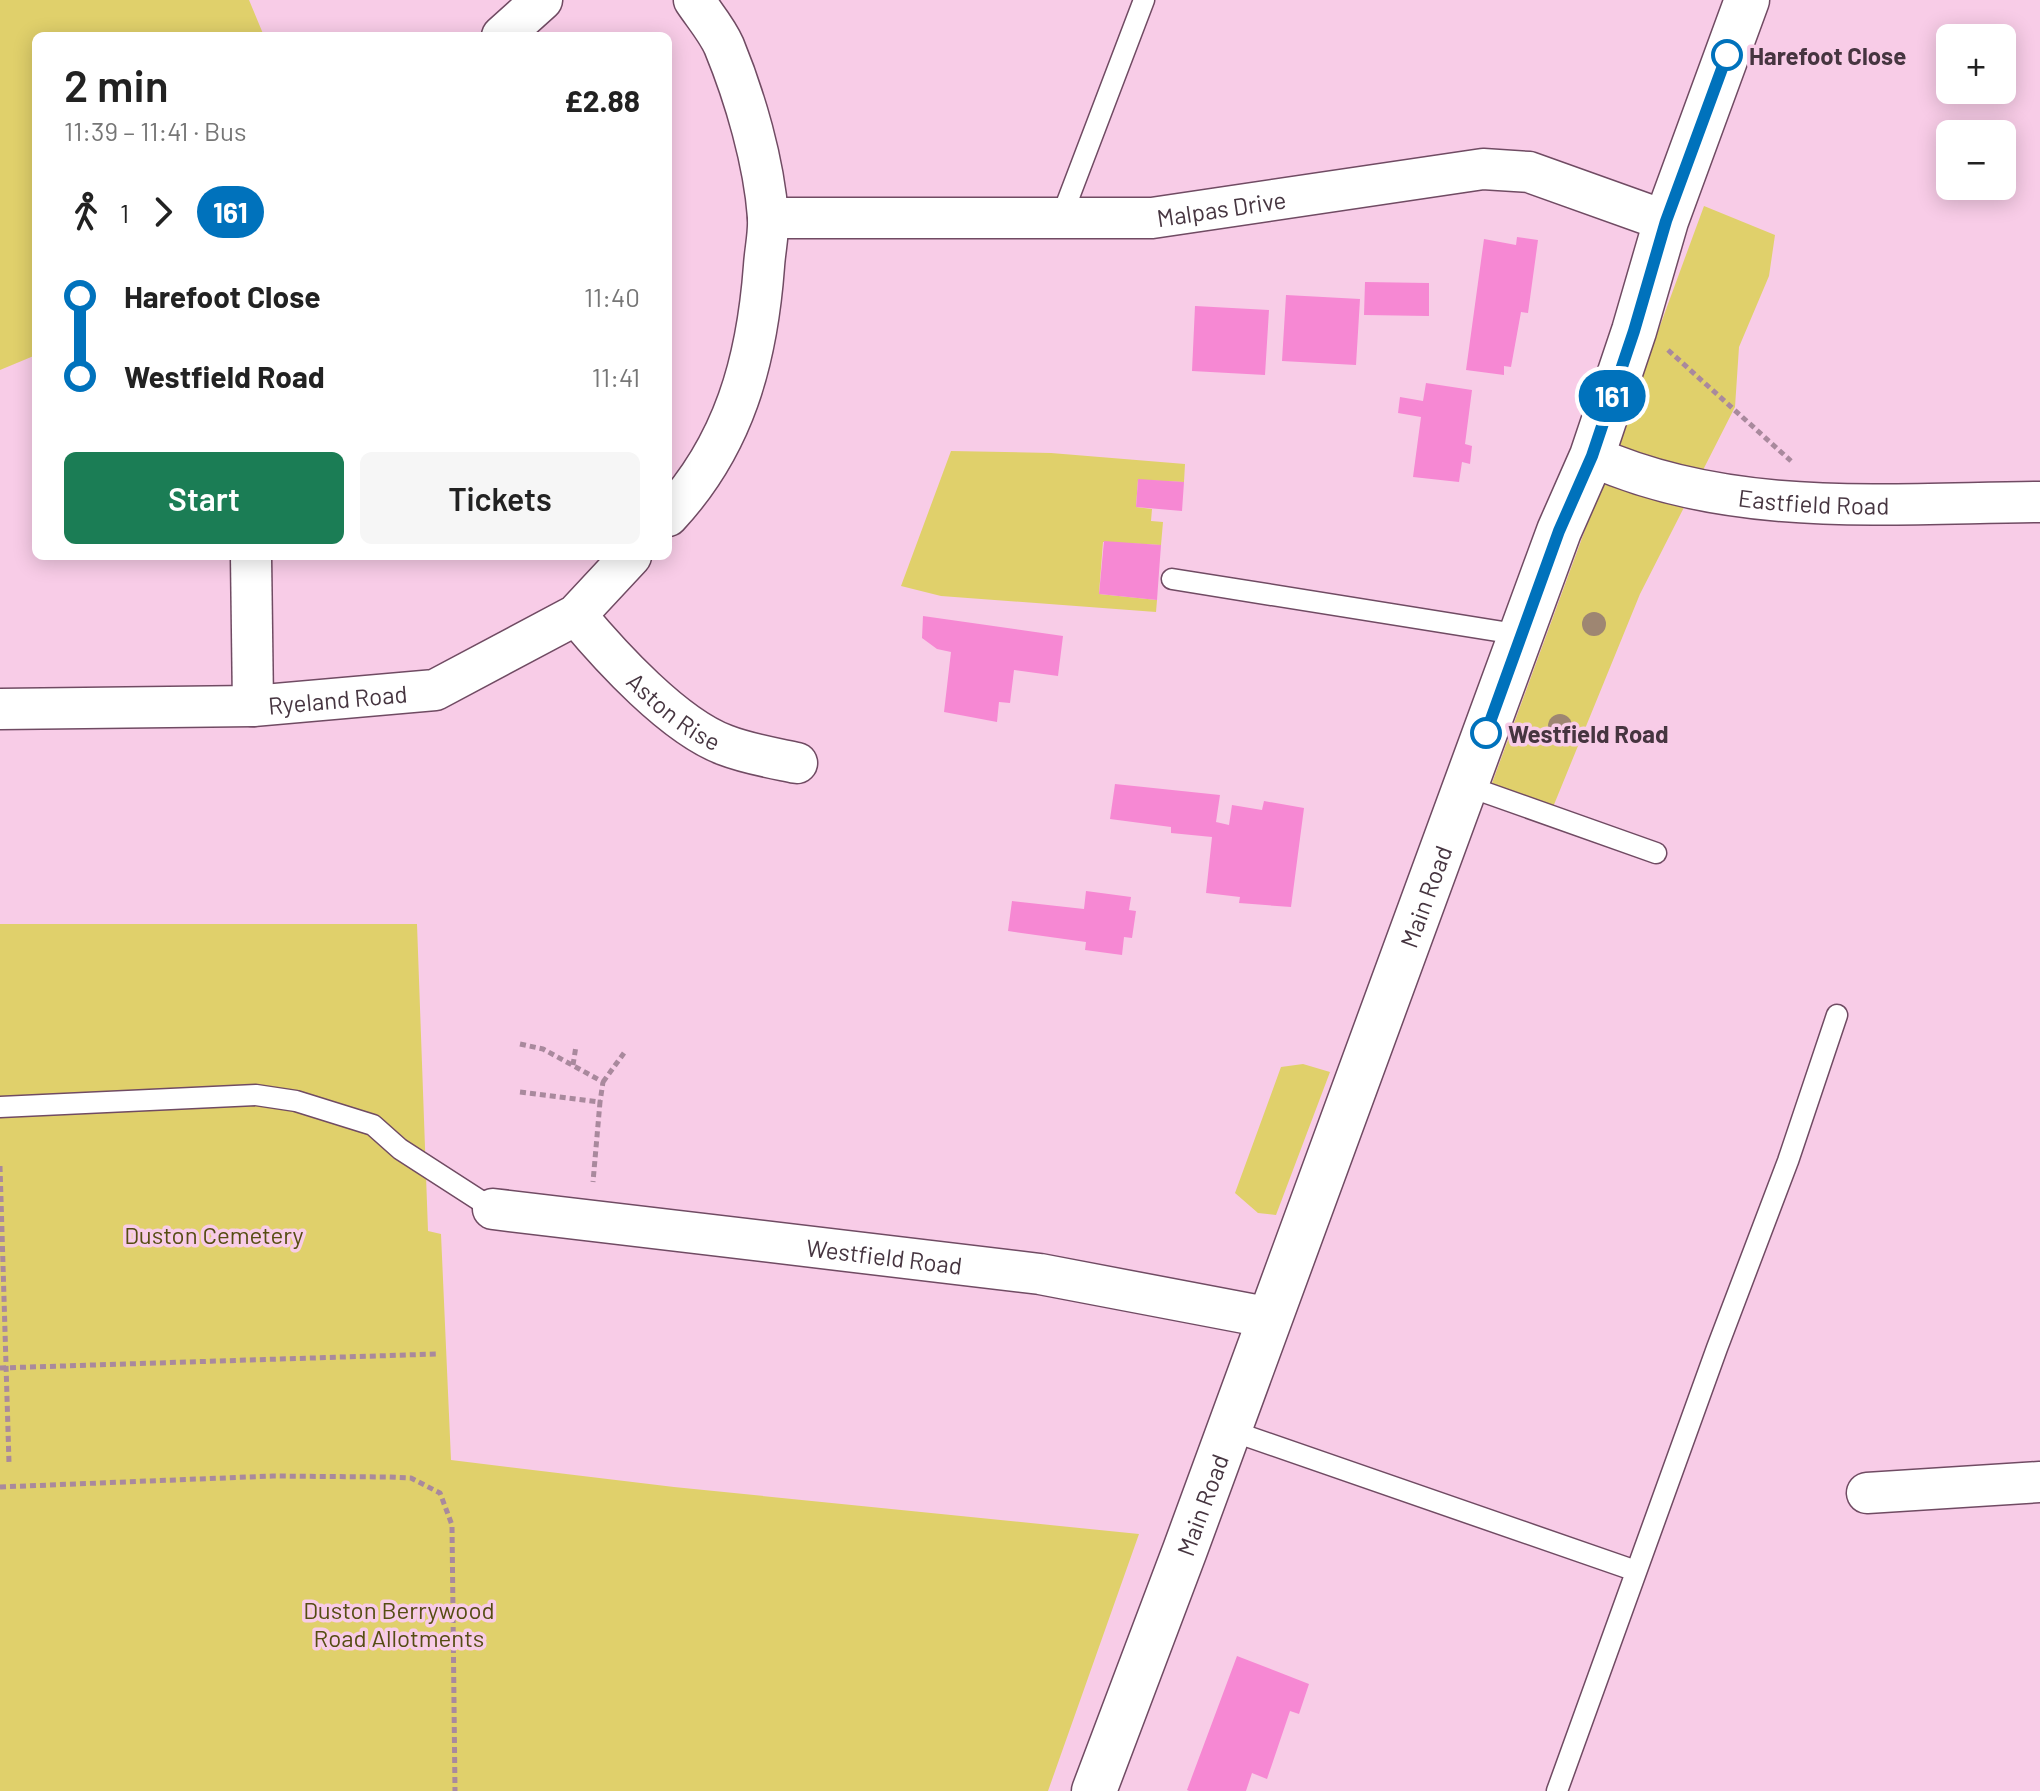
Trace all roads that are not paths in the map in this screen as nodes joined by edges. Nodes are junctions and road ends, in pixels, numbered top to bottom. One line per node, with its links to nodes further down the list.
1 (542, 0): 5 (street)
2 (694, 0): 6 (street)
3 (1144, 0): 7 (lane)
4 (1747, 0): 8 (street, Main Road)
5 (506, 32)
6 (768, 218): 7 (street, Malpas Drive); 11 (street)
7 (1061, 218): 8 (street, Malpas Drive)
8 (1666, 221): 9 (street, Main Road)
9 (1592, 456): 10 (street, Eastfield Road); 16 (street, Main Road)
10 (2040, 502)
11 (672, 512)
12 (251, 560): 17 (street)
13 (627, 560): 15 (street, Ryeland Road)
14 (1172, 579): 16 (lane)
15 (576, 615): 17 (street, Ryeland Road); 19 (street, Aston Rise)
16 (1522, 635): 20 (street, Main Road)
17 (253, 706): 18 (street, Ryeland Road)
18 (0, 709)
19 (797, 763)
20 (1467, 786): 21 (lane); 25 (street, Main Road)
21 (1656, 853)
22 (1837, 1015): 29 (lane)
23 (0, 1107): 24 (lane)
24 (493, 1209): 25 (street, Westfield Road)
25 (1271, 1318): 26 (street, Main Road)
26 (1229, 1430): 29 (lane); 30 (street, Main Road)
27 (2040, 1482): 28 (street)
28 (1867, 1493)
29 (1636, 1571): 31 (lane)
30 (1094, 1791)
31 (1557, 1791)

